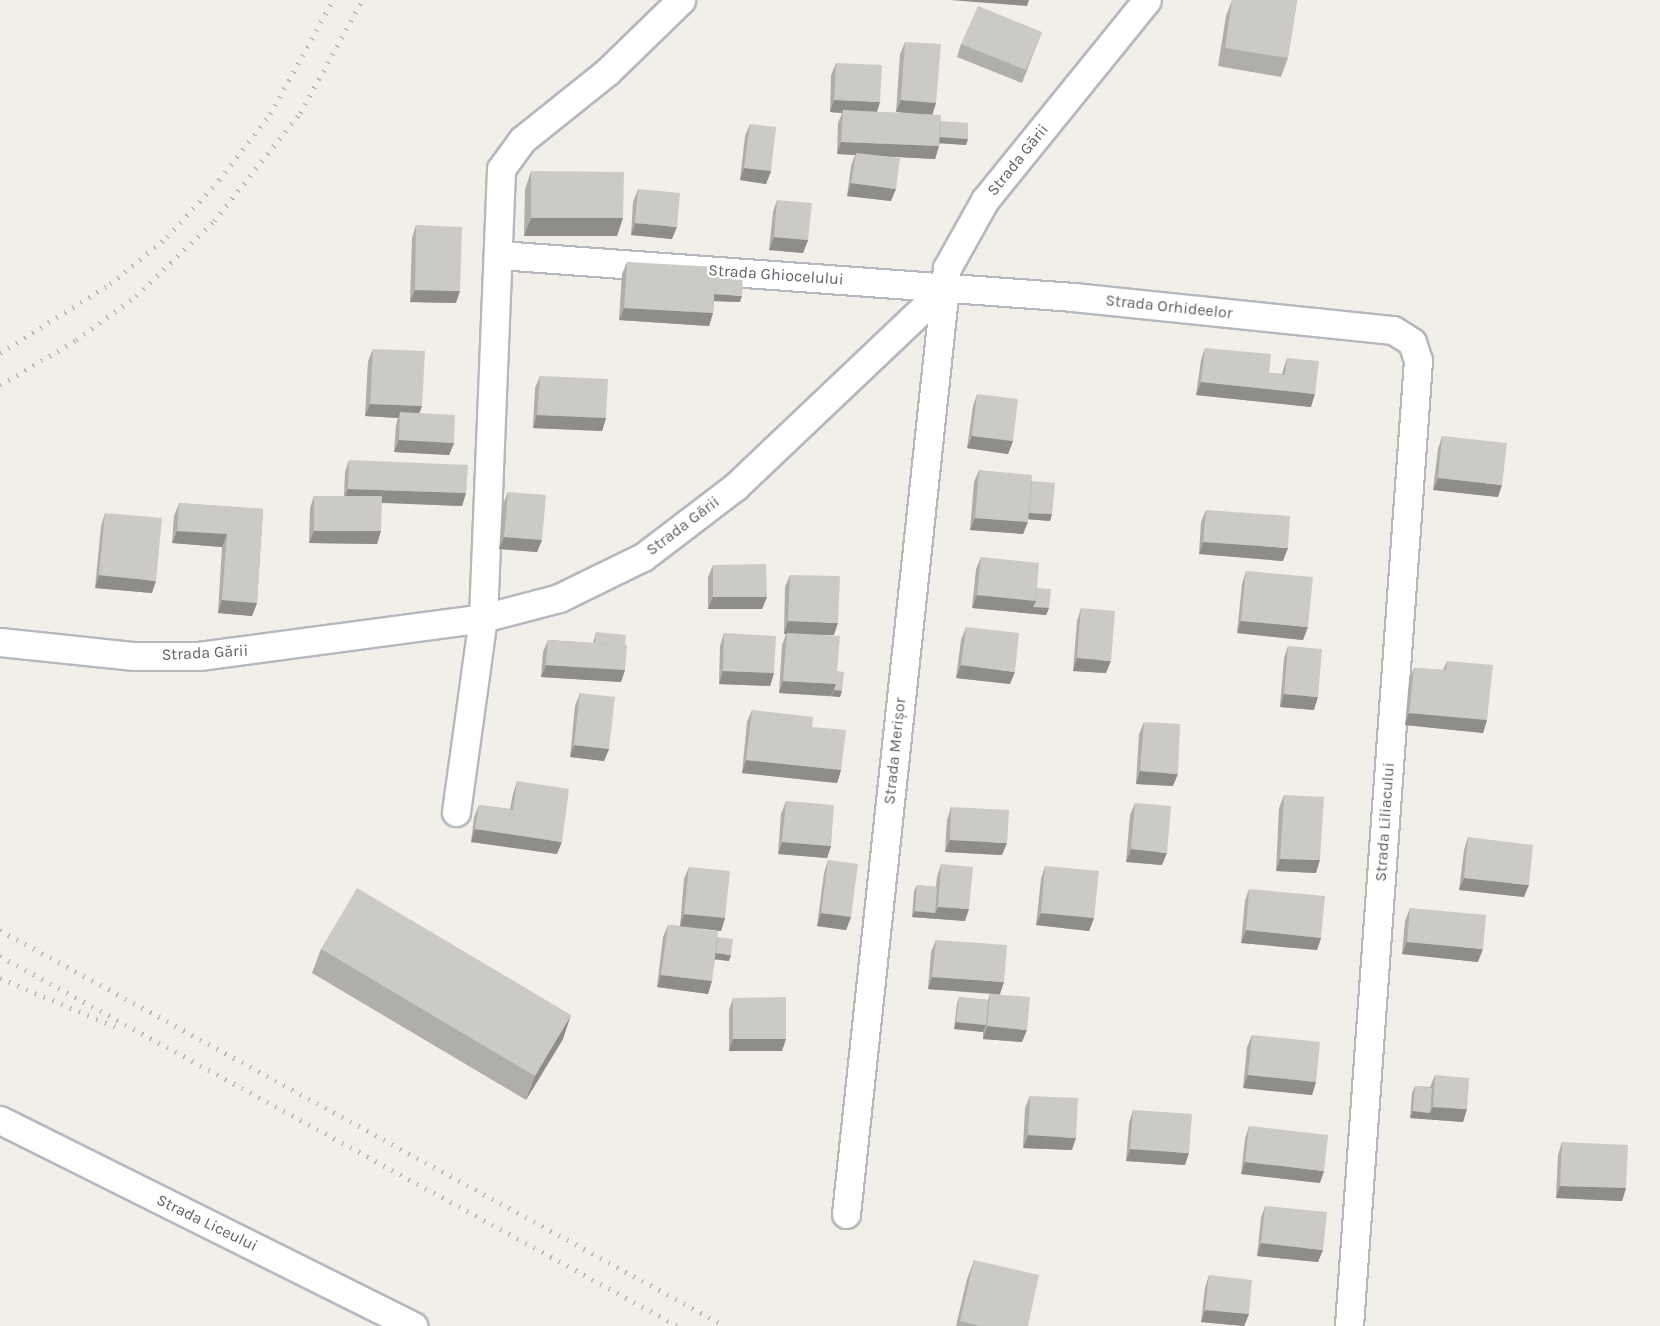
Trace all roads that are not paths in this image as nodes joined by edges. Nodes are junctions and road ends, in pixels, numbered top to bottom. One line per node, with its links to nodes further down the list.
1 (681, 0): 3 (street)
2 (1147, 0): 4 (street, Strada Gării)
3 (499, 255): 4 (street, Strada Ghiocelului); 6 (street)
4 (945, 288): 5 (street, Strada Orhideelor); 6 (street, Strada Gării); 10 (street, Strada Merișor)
5 (1393, 330): 12 (street, Strada Liliacului)
6 (483, 618): 7 (street, Strada Gării); 8 (street)
7 (0, 642)
8 (456, 812)
9 (0, 1120): 11 (street, Strada Liceului)
10 (846, 1214)
11 (414, 1326)
12 (1349, 1326)

